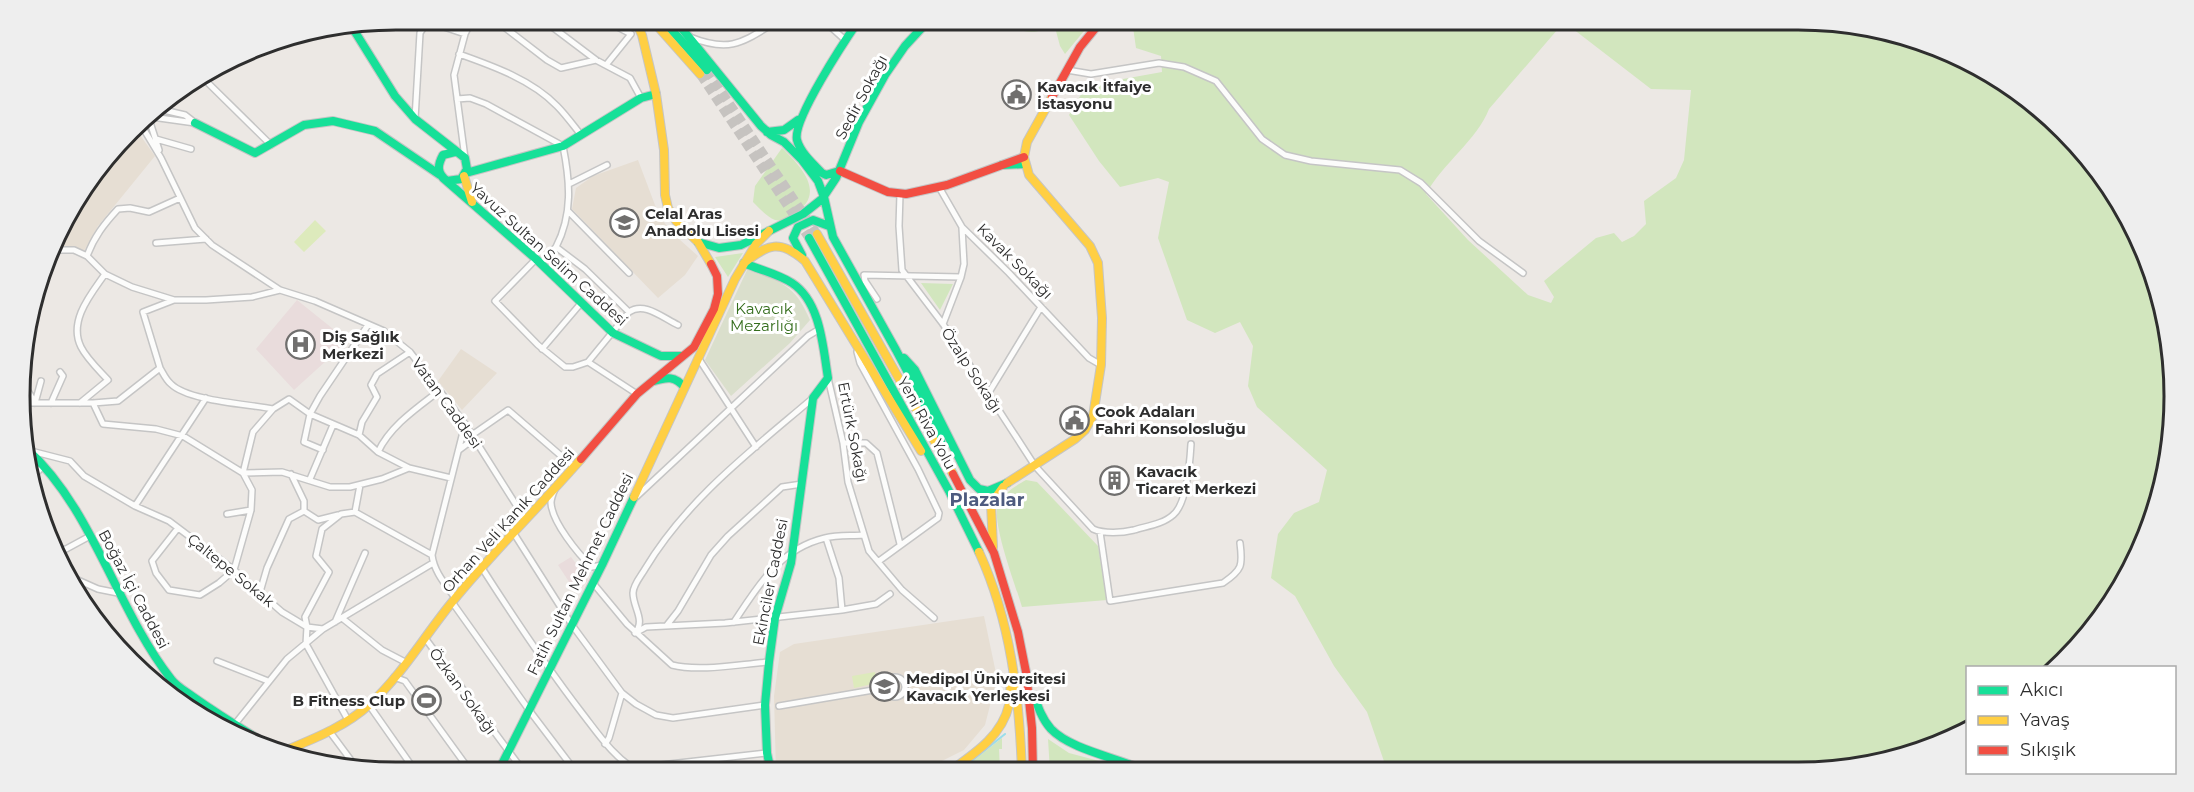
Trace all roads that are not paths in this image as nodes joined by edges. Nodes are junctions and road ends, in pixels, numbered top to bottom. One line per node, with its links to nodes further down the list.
1 (421, 30): 31 (street)
2 (453, 30): 17 (street)
3 (467, 30): 17 (street)
4 (508, 30): 21 (street)
5 (556, 30): 21 (street)
6 (623, 30): 22 (street)
7 (639, 30): 25 (main road)
8 (662, 30): 9 (main road)
9 (671, 30)
10 (683, 30): 18 (main road)
11 (762, 30): 18 (street)
12 (834, 30): 19 (street)
13 (851, 30): 19 (main road)
14 (920, 30): 51 (main road, Sedir Sokağı)
15 (1094, 30): 23 (main road)
16 (355, 32): 31 (main road)
17 (465, 34): 20 (street)
18 (688, 36): 35 (main road)
19 (844, 39): 30 (main road)
20 (459, 54): 27 (street); 36 (street)
21 (596, 60): 22 (street)
22 (606, 65): 26 (street)
23 (1067, 70): 40 (main road); 77 (street)
24 (208, 82): 39 (street)
25 (656, 94): 26 (main road); 68 (main road)
26 (641, 98): 36 (main road)
27 (457, 99): 41 (street); 45 (street)
28 (167, 111): 32 (street)
29 (160, 117): 32 (street)
30 (801, 117): 35 (main road); 51 (main road)
31 (415, 119): 37 (main road)
32 (195, 123): 39 (main road)
33 (151, 125): 38 (street, Vatan Caddesi)
34 (144, 130): 44 (street, Vatan Caddesi)
35 (767, 132): 58 (main road)
36 (581, 135): 41 (main road)
37 (439, 137): 43 (main road); 46 (main road)
38 (156, 139): 42 (street); 44 (street, Vatan Caddesi)
39 (271, 145): 49 (main road, Yavuz Sultan Selim Caddesi)
40 (1026, 145): 47 (main road); 48 (main road)
41 (562, 146): 52 (main road); 55 (street)
42 (190, 149)
43 (455, 152): 45 (main road); 46 (main road)
44 (161, 158): 59 (street, Vatan Caddesi)
45 (465, 158): 52 (main road)
46 (440, 159): 49 (main road); 54 (main road)
47 (1024, 160): 48 (main road); 53 (main road)
48 (1013, 162): 53 (main road); 56 (main road)
49 (422, 163): 54 (main road, Yavuz Sultan Selim Caddesi)
50 (607, 165): 55 (street)
51 (842, 171): 57 (main road); 58 (main road, Sedir Sokağı)
52 (465, 175): 54 (main road); 60 (main road)
53 (1029, 175): 102 (main road)
54 (442, 177): 60 (main road, Yavuz Sultan Selim Caddesi)
55 (569, 184): 61 (street)
56 (939, 188): 57 (main road); 63 (street, Kavak Sokağı)
57 (900, 194): 80 (street)
58 (824, 197): 62 (main road); 64 (main road)
59 (180, 198): 67 (street, Vatan Caddesi); 72 (street)
60 (473, 204): 73 (main road, Yavuz Sultan Selim Caddesi)
61 (568, 211): 70 (street); 76 (street)
62 (829, 226): 74 (main road); 96 (main road)
63 (962, 227): 81 (street); 87 (street, Kavak Sokağı)
64 (769, 231): 68 (main road); 75 (main road, Fatih Sultan Mehmet Caddesi)
65 (817, 234): 137 (main road, Yeni Riva Yolu)
66 (808, 238): 159 (main road, Yeni Riva Yolu)
67 (206, 239): 69 (street); 83 (street, Vatan Caddesi)
68 (698, 242): 79 (main road)
69 (156, 243)
70 (556, 247): 73 (street); 88 (street)
71 (61, 250): 72 (street)
72 (87, 256): 78 (street)
73 (538, 261): 86 (main road, Yavuz Sultan Selim Caddesi); 95 (street)
74 (805, 261): 75 (main road); 94 (main road)
75 (744, 263): 82 (main road, Fatih Sultan Mehmet Caddesi); 92 (main road, Ertürk Sokağı)
76 (629, 273)
77 (1523, 273)
78 (105, 274): 85 (street); 118 (street)
79 (717, 276): 82 (main road); 99 (main road, Orhan Veli Kanık Caddesi)
80 (907, 276): 81 (street); 84 (street); 89 (street, Özalp Sokağı)
81 (961, 277): 89 (street)
82 (735, 279): 100 (main road, Fatih Sultan Mehmet Caddesi)
83 (280, 290): 85 (street); 90 (street, Vatan Caddesi)
84 (877, 299)
85 (174, 300): 103 (street)
86 (582, 302): 93 (main road, Yavuz Sultan Selim Caddesi); 95 (street)
87 (1041, 307): 102 (street, Kavak Sokağı); 111 (street)
88 (628, 312): 91 (street); 93 (street)
89 (943, 324): 111 (street, Özalp Sokağı)
90 (368, 325): 97 (street, Vatan Caddesi); 122 (street)
91 (678, 325)
92 (818, 330): 106 (main road, Ertürk Sokağı); 120 (street)
93 (613, 333): 98 (main road, Yavuz Sultan Selim Caddesi); 101 (street)
94 (855, 345): 159 (main road); 167 (street)
95 (542, 349): 101 (street)
96 (896, 350): 137 (main road); 147 (main road)
97 (410, 352): 109 (street, Vatan Caddesi); 125 (street)
98 (661, 356): 99 (main road); 104 (main road)
99 (681, 356): 104 (main road, Orhan Veli Kanık Caddesi)
100 (699, 359): 108 (main road, Fatih Sultan Mehmet Caddesi); 120 (street)
101 (588, 362): 110 (street)
102 (1101, 365): 138 (main road)
103 (160, 368): 113 (street); 119 (street)
104 (664, 369): 110 (main road, Orhan Veli Kanık Caddesi)
105 (60, 372): 117 (street)
106 (828, 378): 114 (main road); 129 (street, Ertürk Sokağı)
107 (41, 381): 116 (street)
108 (684, 387): 110 (main road); 151 (main road, Fatih Sultan Mehmet Caddesi)
109 (439, 391): 123 (street, Vatan Caddesi); 135 (street)
110 (638, 393): 140 (main road, Orhan Veli Kanık Caddesi)
111 (988, 394): 138 (street, Özalp Sokağı)
112 (30, 395): 116 (street)
113 (206, 398): 121 (street); 127 (street)
114 (813, 398): 131 (street); 148 (main road, Ekinciler Caddesi)
115 (30, 403): 116 (street)
116 (34, 403): 117 (street)
117 (51, 403): 118 (street)
118 (80, 403): 119 (street)
119 (93, 403): 127 (street)
120 (732, 408): 131 (street); 151 (street)
121 (273, 409): 122 (street); 143 (street)
122 (310, 414): 124 (street); 132 (street)
123 (465, 424): 126 (street, Vatan Caddesi); 134 (street)
124 (333, 425): 125 (street); 132 (street)
125 (359, 435): 135 (street)
126 (472, 435): 128 (street, Vatan Caddesi); 140 (street)
127 (183, 436): 143 (street); 152 (street)
128 (476, 443): 134 (street); 158 (street, Vatan Caddesi)
129 (843, 443): 164 (street, Ertürk Sokağı); 167 (street)
130 (1191, 444): 162 (street)
131 (756, 447): 194 (street)
132 (322, 450): 146 (street)
133 (34, 451): 152 (street, Çaltepe Sokak)
134 (457, 451): 145 (street)
135 (378, 452): 141 (street)
136 (35, 456): 139 (main road, Boğaz İçi Caddesi)
137 (949, 465): 171 (main road)
138 (1035, 466): 147 (main road); 162 (street, Özalp Sokağı)
139 (42, 467): 142 (street); 163 (main road, Boğaz İçi Caddesi)
140 (574, 467): 150 (main road, Orhan Veli Kanık Caddesi)
141 (408, 468): 145 (street); 149 (street)
142 (38, 471)
143 (243, 473): 144 (street); 153 (street)
144 (291, 474): 146 (street); 154 (street)
145 (451, 478): 172 (street)
146 (310, 479): 149 (street)
147 (1007, 483): 171 (main road)
148 (802, 484): 169 (main road, Ekinciler Caddesi); 191 (street)
149 (360, 485): 155 (street)
150 (555, 488): 158 (main road, Orhan Veli Kanık Caddesi); 175 (street)
151 (632, 501): 175 (main road, Fatih Sultan Mehmet Caddesi)
152 (135, 506): 160 (street, Çaltepe Sokak)
153 (251, 510): 156 (street); 177 (street)
154 (304, 511): 157 (street); 180 (street)
155 (355, 512): 157 (street); 172 (street)
156 (227, 514)
157 (341, 514): 192 (street)
158 (525, 519): 161 (main road, Orhan Veli Kanık Caddesi)
159 (964, 522): 200 (main road, Yeni Riva Yolu)
160 (178, 528): 177 (street, Çaltepe Sokak); 177 (street)
161 (513, 532): 176 (main road, Orhan Veli Kanık Caddesi); 190 (street)
162 (1100, 532): 166 (street)
163 (90, 536): 168 (street); 181 (main road, Boğaz İçi Caddesi)
164 (863, 536): 165 (street); 173 (street, Ertürk Sokağı)
165 (826, 538): 169 (street); 184 (street)
166 (1240, 543)
167 (900, 544): 173 (street)
168 (64, 549)
169 (793, 550): 186 (main road, Ekinciler Caddesi); 189 (street)
170 (365, 553): 188 (street)
171 (994, 553): 202 (main road)
172 (432, 555): 174 (street)
173 (879, 561): 187 (street, Ertürk Sokağı)
174 (433, 563): 183 (street); 185 (street)
175 (602, 565): 179 (main road, Fatih Sultan Mehmet Caddesi)
176 (482, 568): 183 (main road, Orhan Veli Kanık Caddesi); 201 (street)
177 (234, 570): 180 (street, Çaltepe Sokak)
178 (80, 581): 181 (street)
179 (593, 583): 190 (main road, Fatih Sultan Mehmet Caddesi); 194 (street)
180 (260, 592): 192 (street, Çaltepe Sokak)
181 (118, 593): 212 (main road, Boğaz İçi Caddesi)
182 (890, 594): 184 (street)
183 (454, 600): 195 (main road, Orhan Veli Kanık Caddesi); 210 (street)
184 (842, 610): 186 (street)
185 (342, 618): 188 (street); 198 (street)
186 (775, 618): 189 (street); 199 (main road, Ekinciler Caddesi)
187 (934, 618)
188 (335, 622): 193 (street)
189 (734, 622): 191 (street)
190 (572, 625): 201 (main road, Fatih Sultan Mehmet Caddesi); 206 (street)
191 (667, 625): 194 (street)
192 (307, 627): 193 (street, Çaltepe Sokak); 196 (street)
193 (323, 629): 196 (street)
194 (635, 633): 199 (street)
195 (425, 638): 198 (main road, Orhan Veli Kanık Caddesi); 217 (street, Özkan Sokağı)
196 (306, 644): 204 (street); 211 (street)
197 (217, 661): 204 (street)
198 (405, 662): 203 (main road, Orhan Veli Kanık Caddesi)
199 (769, 662): 208 (main road, Ekinciler Caddesi)
200 (1013, 663): 228 (main road); 229 (main road, Yeni Riva Yolu)
201 (549, 670): 210 (main road, Fatih Sultan Mehmet Caddesi); 215 (street)
202 (1026, 672): 230 (main road); 231 (main road)
203 (394, 677): 207 (main road, Orhan Veli Kanık Caddesi); 221 (street)
204 (268, 681): 212 (street)
205 (885, 688): 209 (street)
206 (622, 693): 208 (street); 215 (street)
207 (369, 705): 211 (main road, Orhan Veli Kanık Caddesi); 220 (street)
208 (765, 705): 218 (main road, Ekinciler Caddesi)
209 (779, 706)
210 (529, 710): 217 (main road, Fatih Sultan Mehmet Caddesi); 224 (street)
211 (348, 720): 214 (main road, Orhan Veli Kanık Caddesi)
212 (235, 724): 213 (main road)
213 (238, 726)
214 (330, 732): 216 (main road, Orhan Veli Kanık Caddesi); 219 (street)
215 (606, 744): 225 (street)
216 (293, 748)
217 (508, 752): 222 (main road, Fatih Sultan Mehmet Caddesi); 223 (street, Özkan Sokağı)
218 (767, 753): 226 (street); 227 (main road, Ekinciler Caddesi)
219 (350, 759)
220 (409, 762)
221 (464, 762)
222 (503, 762)
223 (516, 762)
224 (568, 762)
225 (622, 762)
226 (687, 762)
227 (769, 762)
228 (962, 762)
229 (1022, 762)
230 (1033, 762)
231 (1127, 762)

